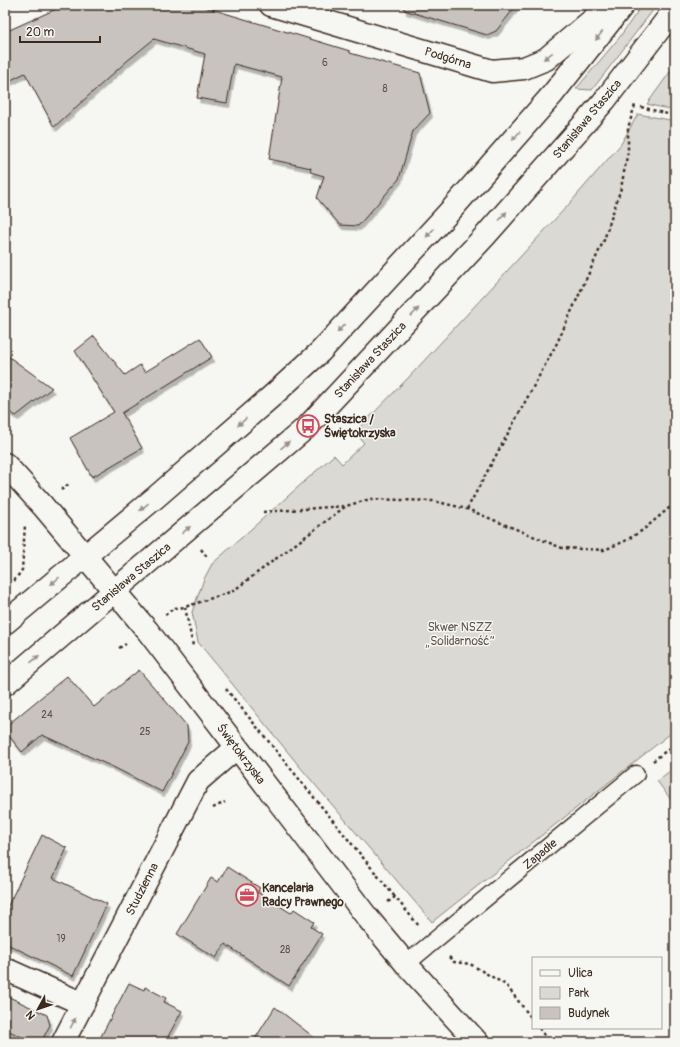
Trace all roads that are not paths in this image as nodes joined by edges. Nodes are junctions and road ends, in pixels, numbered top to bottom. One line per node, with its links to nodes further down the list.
1 (271, 5): 2 (main road, Podgórna, one-way to 1)
2 (610, 5)
3 (623, 5): 6 (main road, one-way to 6)
4 (675, 9): 7 (main road, Stanisława Staszica, one-way to 4)
5 (5, 464): 6 (main road, Świętokrzyska)
6 (85, 556): 7 (main road, Świętokrzyska); 8 (main road, one-way to 8)
7 (114, 591): 9 (main road, Stanisława Staszica, one-way to 7); 10 (main road, Świętokrzyska)
8 (5, 623)
9 (5, 684)
10 (236, 748): 12 (main road, Świętokrzyska); 14 (main road, Studzienna)
11 (636, 774): 12 (lane, Zapadłe)
12 (406, 964): 16 (main road, Świętokrzyska)
13 (5, 969): 14 (main road)
14 (83, 1004): 15 (main road, Studzienna, one-way to 14)
15 (63, 1042)
16 (477, 1042)

